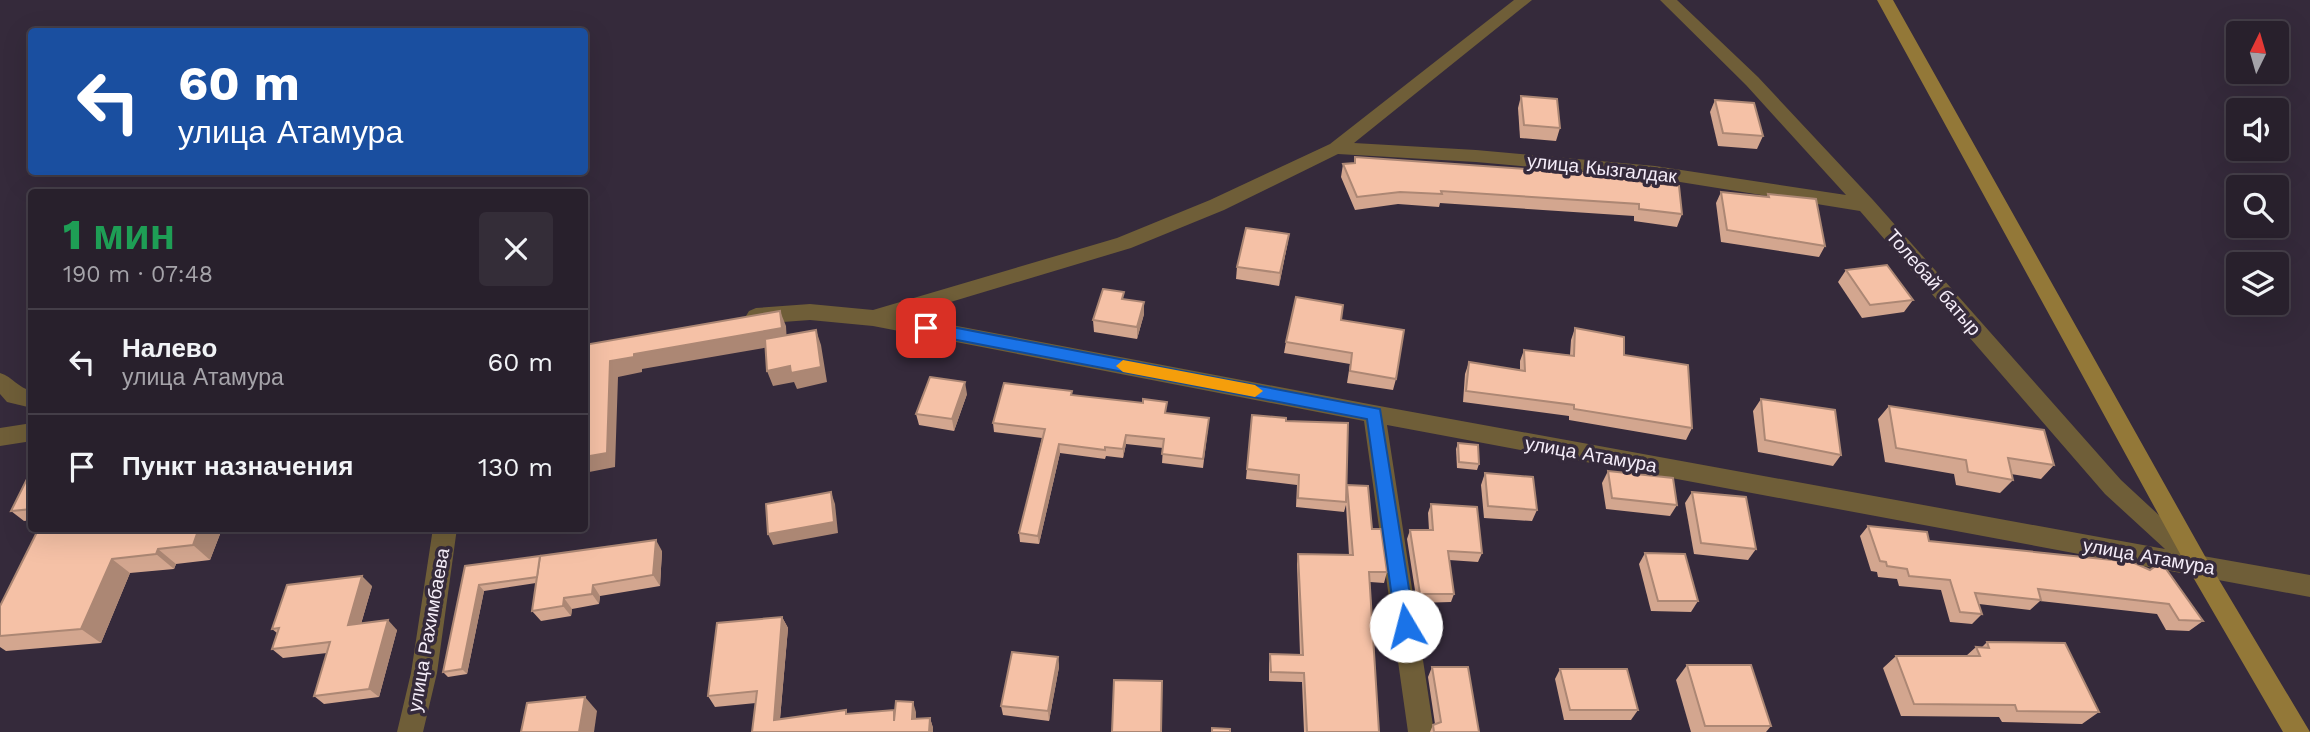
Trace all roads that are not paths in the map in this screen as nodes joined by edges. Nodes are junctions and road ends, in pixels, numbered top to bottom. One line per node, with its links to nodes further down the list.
1 (1524, 0): 4 (street)
2 (1668, 0): 5 (street, Толебай батыр)
3 (1885, 0): 14 (street)
4 (1335, 148): 5 (street, улица Кызгалдак); 6 (street)
5 (1866, 205): 14 (street, Толебай батыр)
6 (873, 318): 7 (street, улица Атамура); 10 (street, улица Атамура)
7 (736, 319)
8 (0, 381): 9 (street)
9 (28, 399)
10 (1374, 414): 14 (street, улица Атамура); 17 (street)
11 (28, 433): 12 (street)
12 (0, 438)
13 (444, 532): 16 (street, улица Рахимбаева)
14 (2198, 565): 15 (street, улица Атамура); 18 (street)
15 (2310, 586)
16 (410, 732)
17 (1421, 732)
18 (2297, 732)

